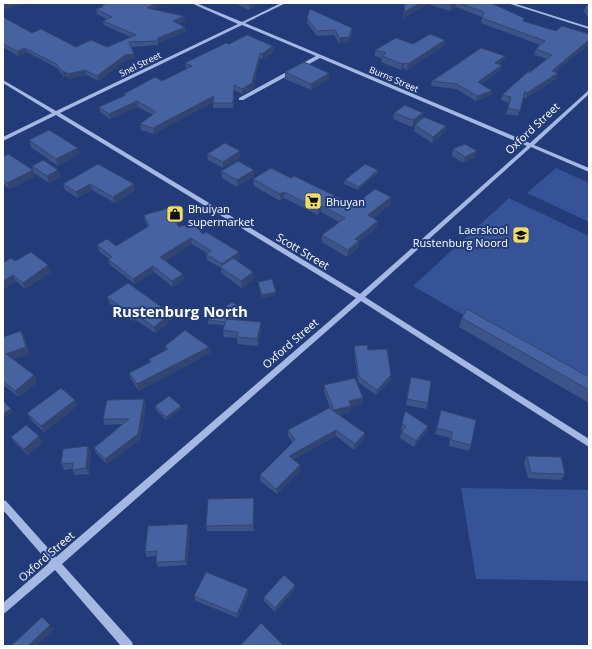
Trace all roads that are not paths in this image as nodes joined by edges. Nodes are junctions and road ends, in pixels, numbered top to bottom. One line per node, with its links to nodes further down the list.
1 (194, 3): 4 (street, Burns Street)
2 (284, 3): 4 (street, Snel Street)
3 (509, 3): 5 (street)
4 (241, 23): 6 (street, Burns Street); 10 (street, Snel Street)
5 (589, 28)
6 (320, 56): 9 (street); 12 (street, Burns Street)
7 (3, 81): 10 (street, Scott Street)
8 (589, 91): 12 (street, Oxford Street)
9 (241, 99)
10 (56, 114): 11 (street, Snel Street); 14 (street, Scott Street)
11 (3, 139)
12 (530, 146): 13 (street, Burns Street); 14 (street, Oxford Street)
13 (589, 170)
14 (360, 297): 15 (street, Scott Street); 17 (street, Oxford Street)
15 (589, 443)
16 (3, 504): 17 (street)
17 (55, 563): 18 (street, Oxford Street); 19 (street)
18 (3, 609)
19 (128, 646)

